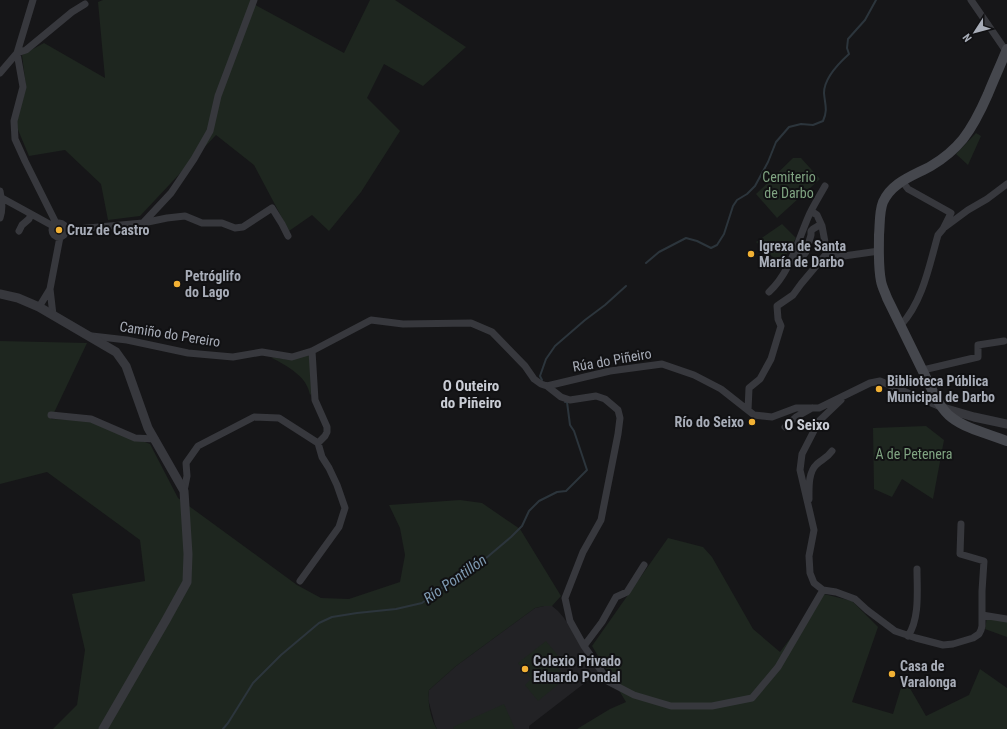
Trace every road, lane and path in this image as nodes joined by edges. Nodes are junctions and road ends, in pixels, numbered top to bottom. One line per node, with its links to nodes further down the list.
1 (33, 0): 6 (street)
2 (254, 0): 15 (street)
3 (971, 0): 5 (street)
4 (85, 4): 6 (street)
5 (1006, 50): 8 (main road)
6 (17, 53): 7 (street); 16 (street)
7 (0, 73)
8 (902, 181): 18 (street); 24 (main road)
9 (1007, 184): 18 (street)
10 (826, 186): 12 (street)
11 (1, 195): 13 (street); 14 (street)
12 (811, 211): 17 (street); 23 (street)
13 (31, 214): 16 (street); 20 (street)
14 (0, 218)
15 (143, 223): 19 (street); 21 (street)
16 (55, 225): 19 (street); 22 (street)
17 (822, 226): 23 (street); 25 (street)
18 (943, 229): 31 (street)
19 (66, 230): 22 (street)
20 (19, 231)
21 (288, 236)
22 (60, 237): 26 (street)
23 (799, 238): 27 (street)
24 (879, 251): 25 (street); 31 (main road)
25 (827, 253): 41 (street)
26 (50, 288): 29 (street); 30 (street)
27 (769, 292)
28 (0, 294): 29 (street)
29 (40, 307): 30 (street)
30 (53, 315): 32 (street)
31 (901, 325): 35 (main road)
32 (89, 336): 34 (street, Camiño do Pereiro); 45 (street)
33 (1004, 341): 35 (street)
34 (312, 351): 36 (street, Camiño do Pereiro); 47 (street)
35 (923, 370): 39 (main road)
36 (547, 386): 41 (street, Rúa do Piñeiro); 59 (street, Camiño do Pereiro)
37 (846, 396): 38 (street, Rúa do Piñeiro); 40 (street, Rúa do Piñeiro); 50 (street)
38 (926, 402): 39 (street, Rúa do Piñeiro); 39 (street)
39 (940, 404): 43 (street); 46 (main road)
40 (812, 408): 41 (street, Rúa do Piñeiro); 44 (street)
41 (748, 410)
42 (51, 415): 45 (street)
43 (1007, 424)
44 (785, 427)
45 (155, 439): 49 (street)
46 (1007, 440)
47 (318, 443): 49 (street); 54 (street)
48 (832, 451): 50 (street)
49 (184, 491): 60 (street)
50 (809, 507): 55 (street)
51 (961, 524): 56 (street)
52 (644, 565): 59 (street)
53 (918, 569): 58 (street)
54 (300, 581)
55 (822, 590): 58 (street); 59 (street, Camiño do Pereiro)
56 (982, 615): 57 (street); 58 (street)
57 (1007, 619)
58 (908, 636)
59 (584, 646)
60 (103, 729)

